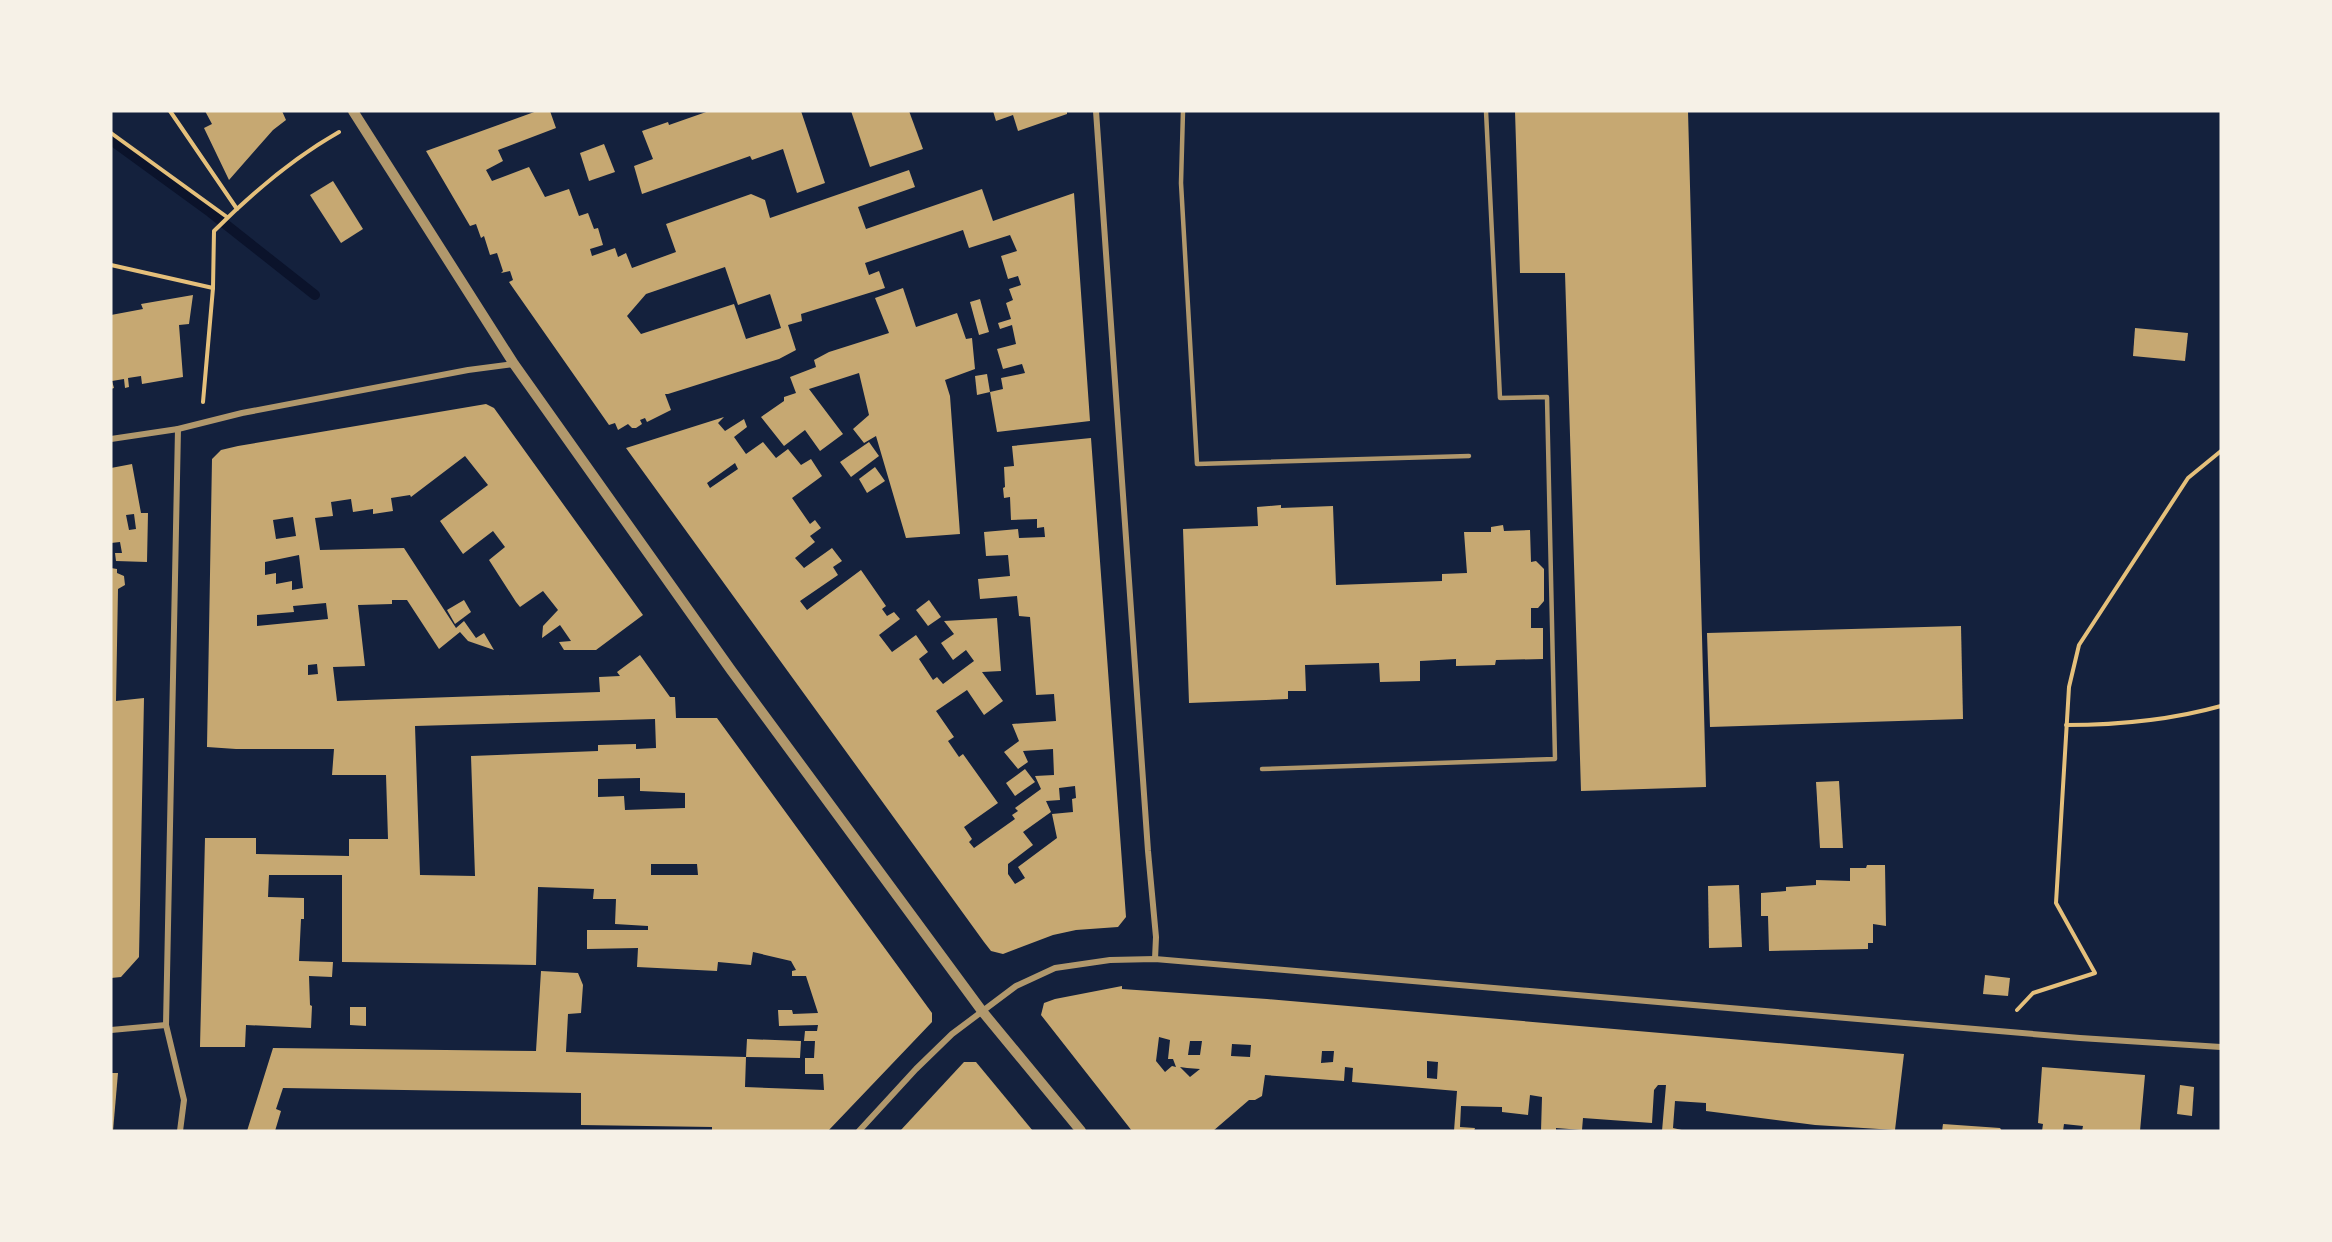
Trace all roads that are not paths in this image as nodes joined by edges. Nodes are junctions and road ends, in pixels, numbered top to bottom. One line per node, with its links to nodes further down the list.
1 (1096, 111): 10 (street)
2 (1183, 111): 8 (lane)
3 (1486, 111): 9 (lane)
4 (356, 116): 5 (street)
5 (514, 364): 6 (street); 11 (street)
6 (178, 429): 7 (street); 12 (street)
7 (111, 439)
8 (1469, 456)
9 (1262, 769)
10 (1155, 959): 11 (street); 14 (street)
11 (982, 1011): 16 (street); 17 (street)
12 (166, 1025): 13 (street); 15 (street)
13 (111, 1030)
14 (2221, 1047)
15 (180, 1131)
16 (859, 1131)
17 (1081, 1131)

